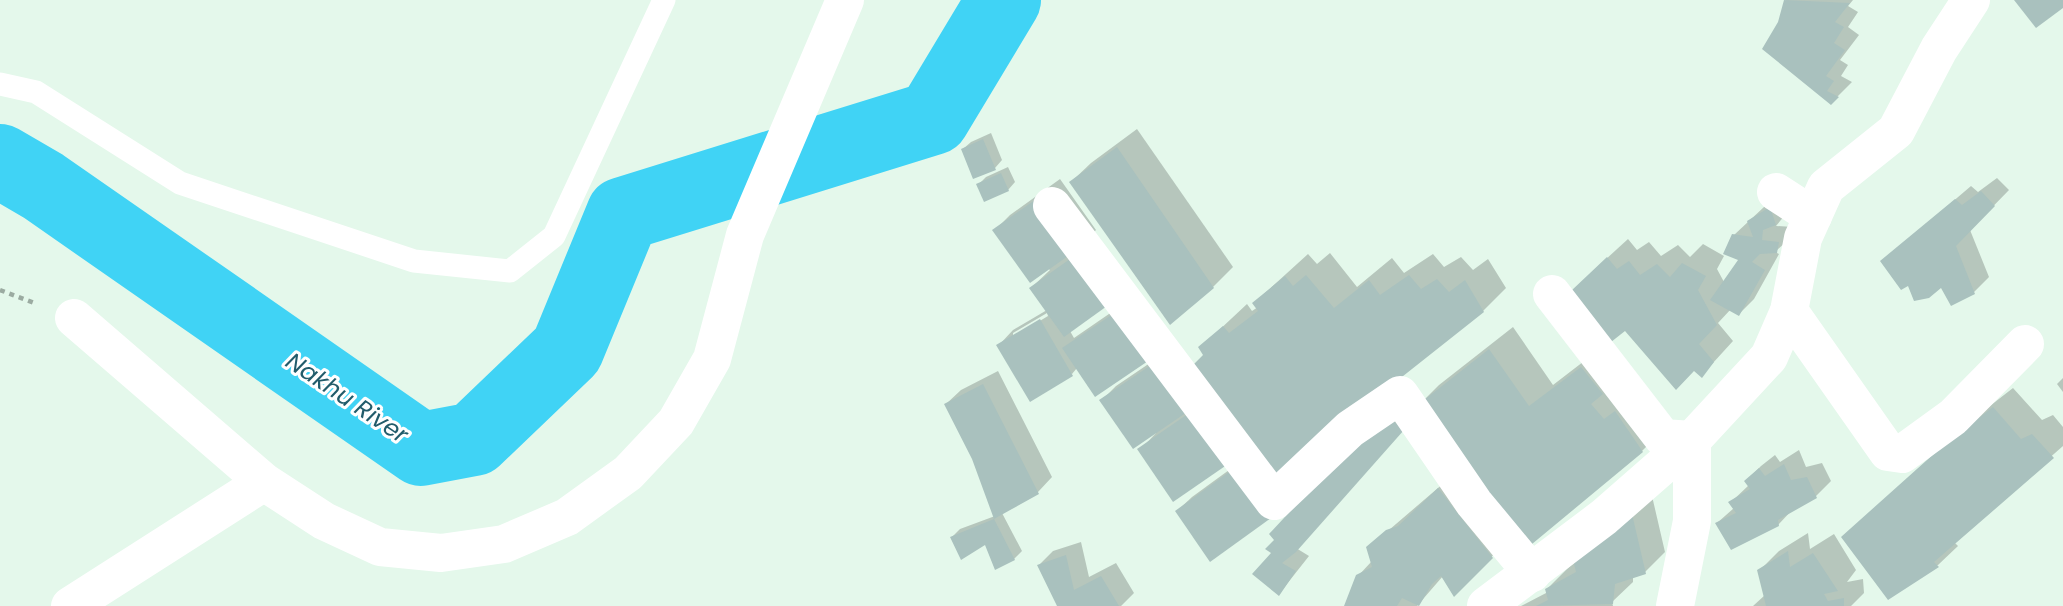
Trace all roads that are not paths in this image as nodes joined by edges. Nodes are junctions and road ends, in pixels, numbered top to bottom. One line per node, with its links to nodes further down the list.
1 (664, 0): 4 (lane)
2 (845, 0): 13 (street)
3 (1971, 0): 7 (street)
4 (0, 84)
5 (1776, 192): 7 (street)
6 (1052, 206): 14 (street)
7 (1813, 216): 9 (street)
8 (1552, 294): 12 (street)
9 (1789, 311): 11 (street); 12 (street)
10 (74, 318): 13 (street)
11 (2025, 344)
12 (1692, 440): 14 (street); 17 (street)
13 (264, 482): 15 (street)
14 (1532, 573): 16 (street)
15 (70, 606)
16 (1486, 606)
17 (1675, 606)

